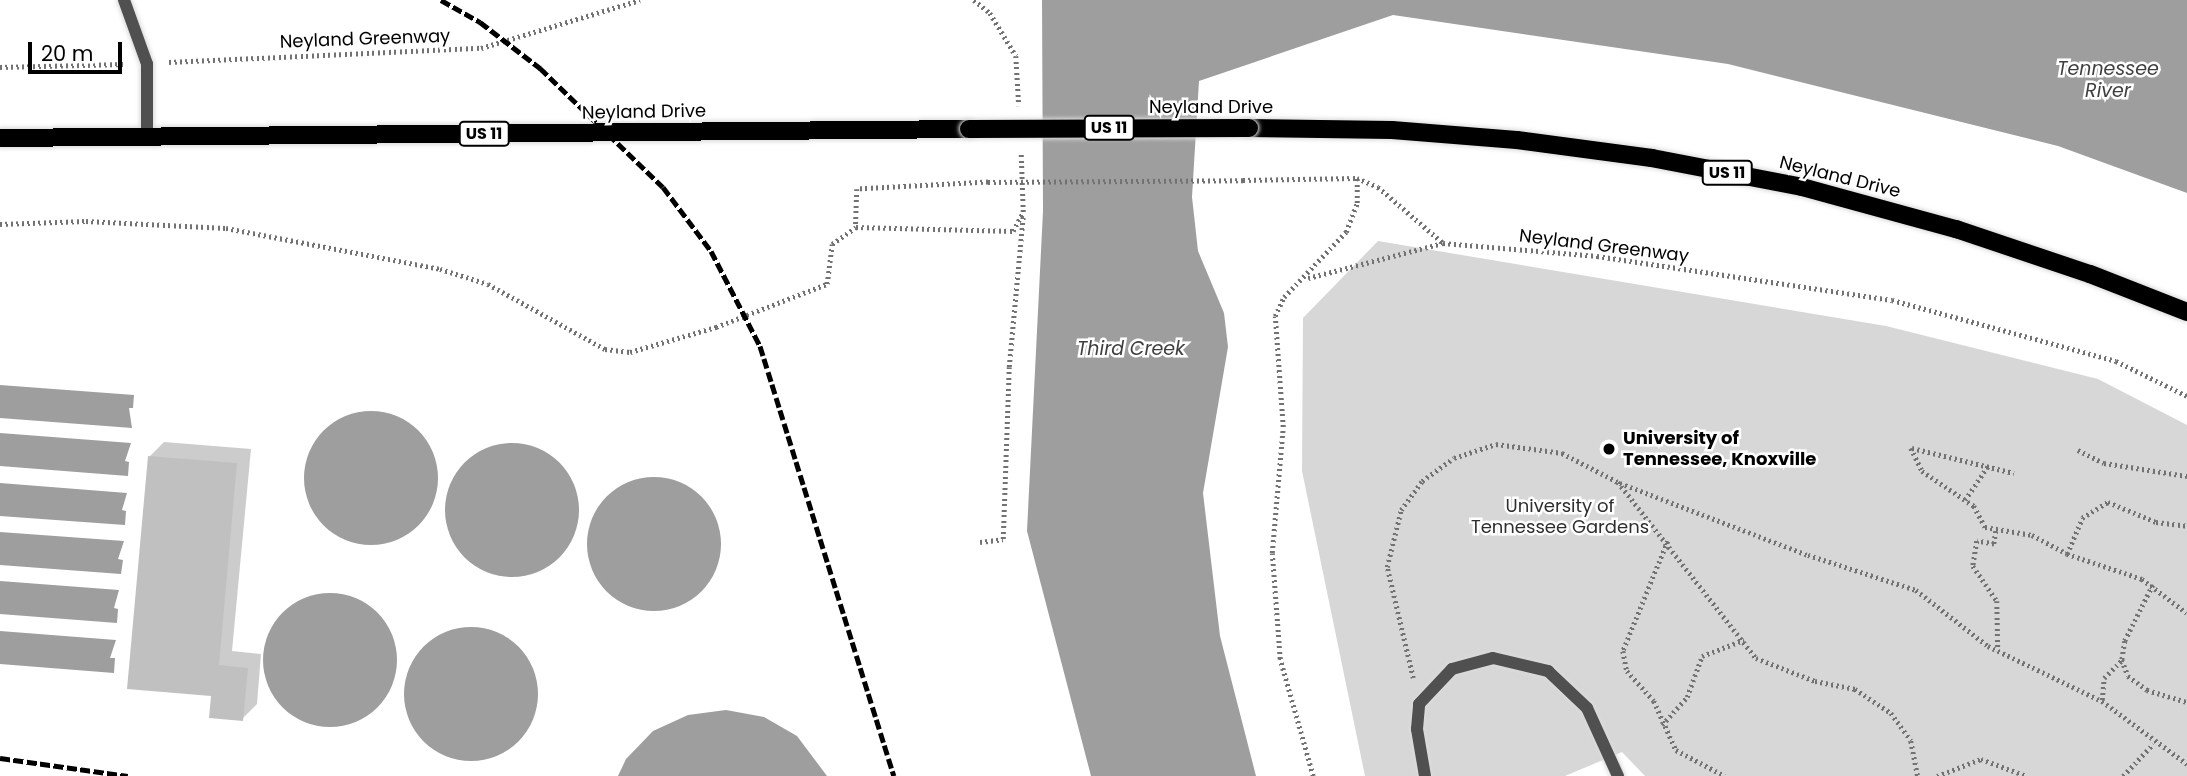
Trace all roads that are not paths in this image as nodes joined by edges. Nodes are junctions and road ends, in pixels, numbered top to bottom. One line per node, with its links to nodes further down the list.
1 (124, 0): 2 (lane)
2 (147, 135): 3 (main road, Neyland Drive / US 11); 4 (main road, Neyland Drive / US 11, bridge)
3 (0, 138)
4 (2187, 312)
5 (1425, 776): 6 (lane)
6 (1618, 776)

